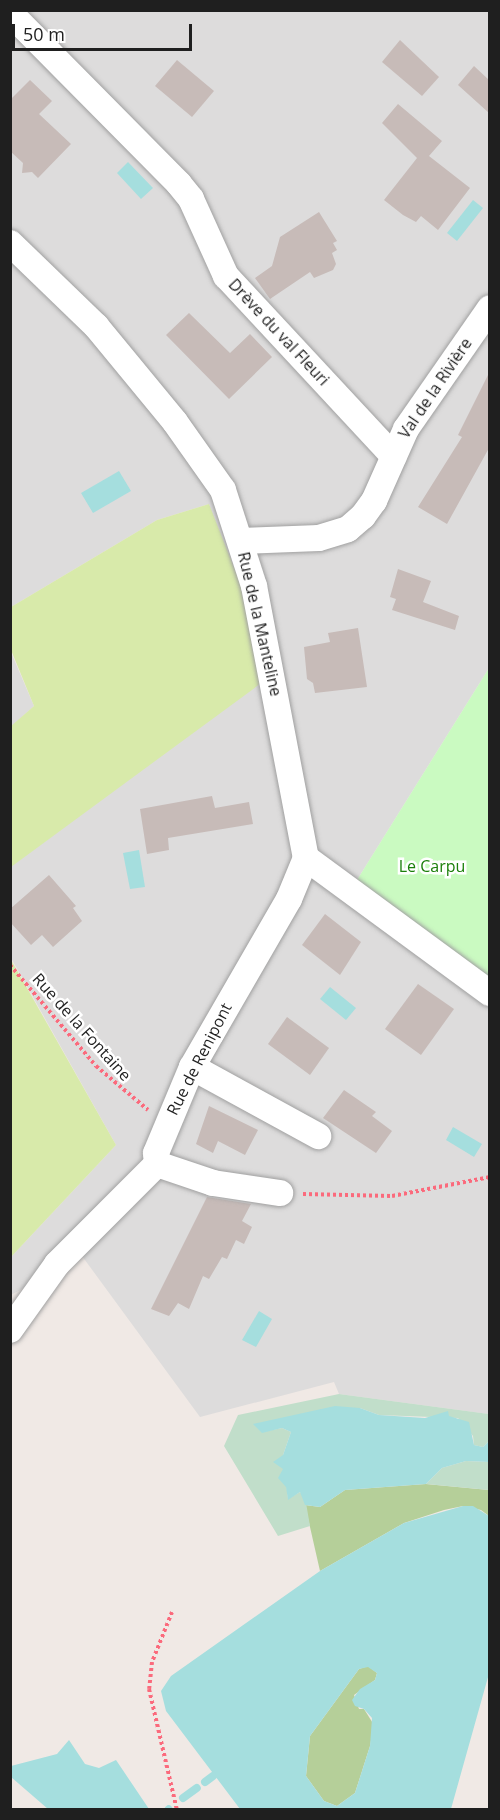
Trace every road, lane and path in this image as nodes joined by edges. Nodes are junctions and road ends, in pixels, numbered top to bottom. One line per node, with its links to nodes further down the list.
1 (10, 13): 4 (street, Drève du val Fleuri)
2 (10, 243): 5 (street, Rue de la Manteline)
3 (489, 308): 4 (street, Val de la Rivière)
4 (393, 456): 5 (street, Val de la Rivière)
5 (241, 541): 6 (street, Rue de la Manteline)
6 (306, 858): 8 (street); 9 (street, Rue de Renipont)
7 (10, 966): 10 (path, Rue de la Fontaine)
8 (489, 993)
9 (192, 1067): 10 (street, Rue de Renipont); 11 (street)
10 (167, 1122): 12 (street, Rue de Renipont)
11 (318, 1136)
12 (157, 1164): 14 (street); 15 (street)
13 (489, 1177): 14 (path)
14 (280, 1193)
15 (10, 1330)
16 (172, 1612): 17 (path)
17 (177, 1809)

